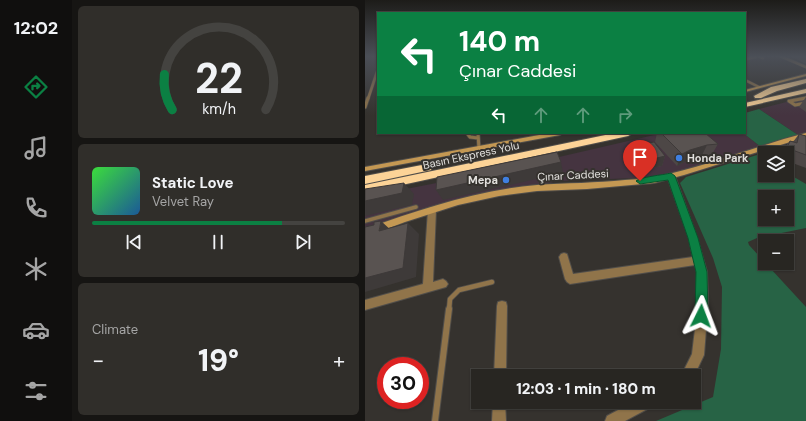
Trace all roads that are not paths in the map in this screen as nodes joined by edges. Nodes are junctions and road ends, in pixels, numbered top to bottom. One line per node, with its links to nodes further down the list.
1 (376, 76): 12 (lane)
2 (804, 76): 7 (main road)
3 (746, 81): 7 (lane)
4 (806, 81): 7 (highway)
5 (806, 85): 7 (highway)
6 (806, 90): 9 (highway)
7 (758, 92): 9 (highway)
8 (806, 94): 9 (highway)
9 (746, 96)
10 (806, 98): 11 (lane)
11 (806, 103)
12 (365, 107)
13 (468, 134): 19 (lane)
14 (478, 134): 19 (lane)
15 (555, 134): 20 (main road)
16 (589, 134): 23 (highway, Basın Ekspress Yolu)
17 (623, 134): 24 (highway, Basın Ekspress Yolu)
18 (806, 135): 22 (main road, Çınar Caddesi)
19 (478, 138): 20 (lane)
20 (479, 148): 21 (main road)
21 (365, 169)
22 (671, 176): 26 (main road, Çınar Caddesi); 30 (street)
23 (365, 180)
24 (365, 189)
25 (416, 207): 27 (lane)
26 (432, 210): 28 (main road, Çınar Caddesi); 33 (street)
27 (365, 221)
28 (365, 233)
29 (564, 257): 30 (street)
30 (699, 260): 37 (street)
31 (491, 282): 40 (lane)
32 (443, 284): 33 (street)
33 (428, 288): 34 (street)
34 (365, 305)
35 (502, 306): 36 (street)
36 (500, 369)
37 (691, 369)
38 (499, 409): 41 (street)
39 (633, 409): 42 (street)
40 (435, 421)
41 (499, 421)
42 (612, 421)

